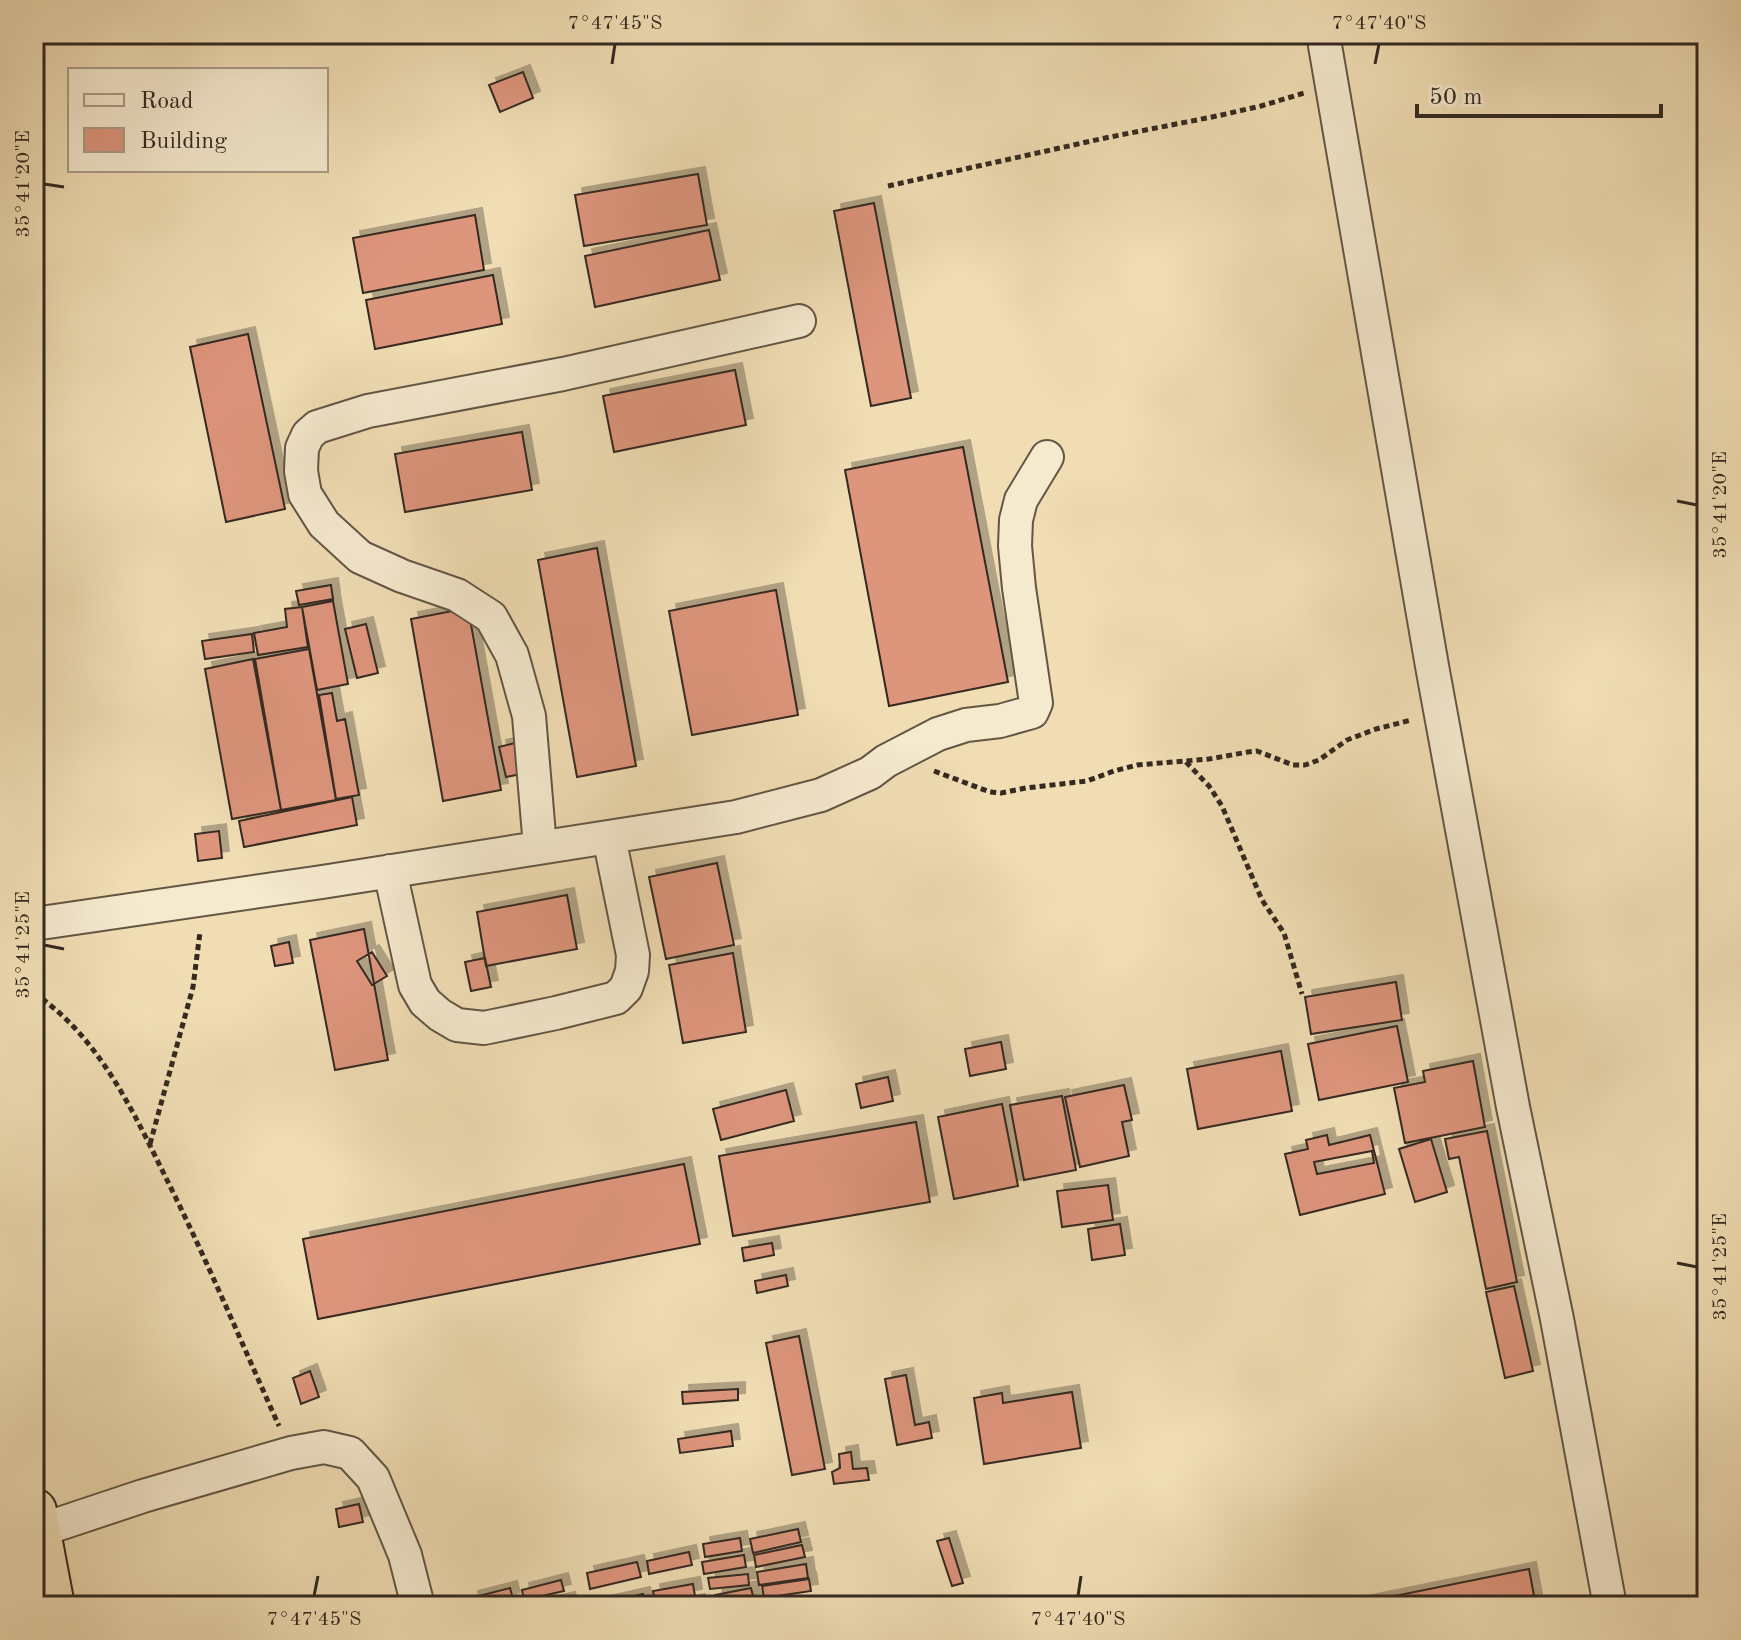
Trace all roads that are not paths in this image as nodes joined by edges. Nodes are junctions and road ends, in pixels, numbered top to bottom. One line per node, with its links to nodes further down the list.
1 (1323, 34): 11 (lane)
2 (799, 321): 5 (lane)
3 (1047, 457): 4 (lane)
4 (609, 837): 5 (lane); 6 (lane)
5 (540, 847): 6 (lane)
6 (390, 871): 7 (lane)
7 (34, 924)
8 (36, 1521): 9 (highway); 10 (lane)
9 (52, 1606)
10 (418, 1606)
11 (1610, 1606)

